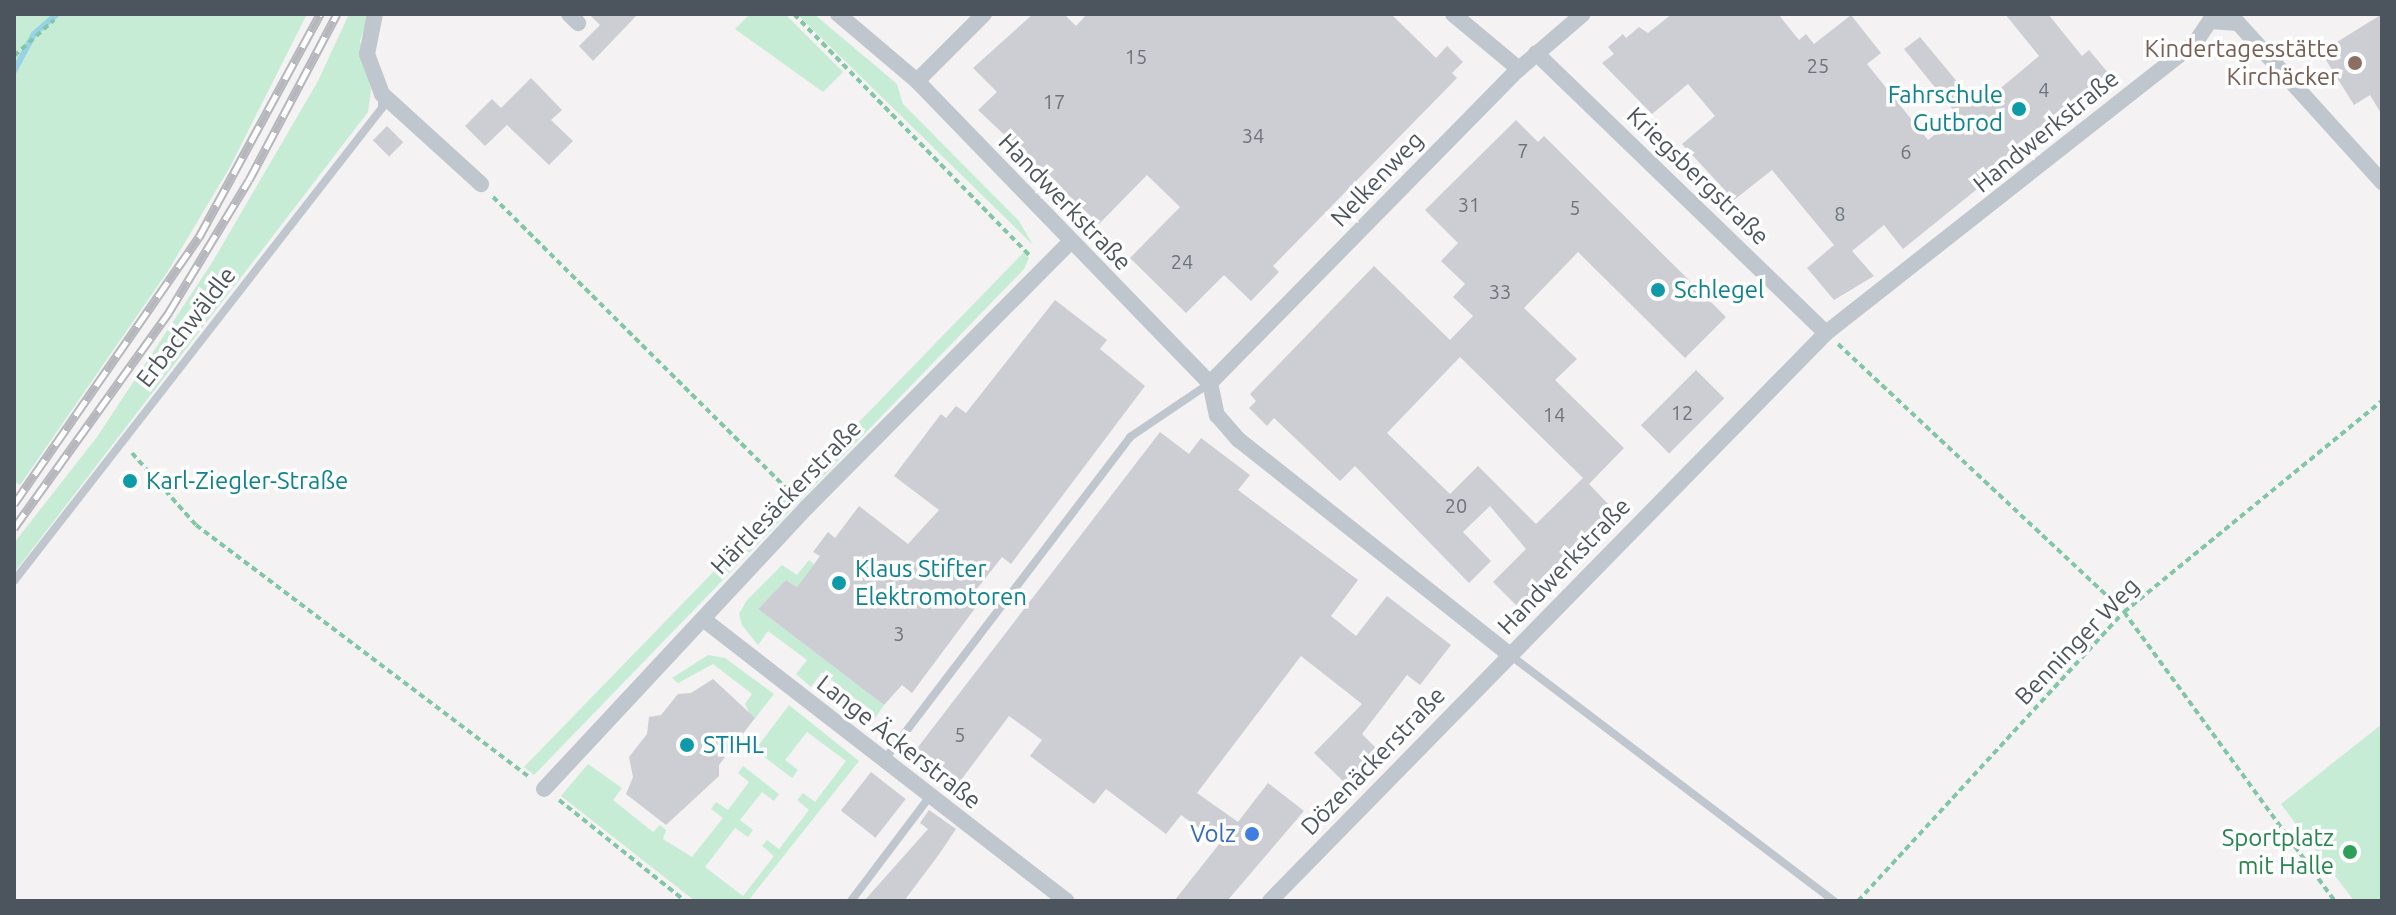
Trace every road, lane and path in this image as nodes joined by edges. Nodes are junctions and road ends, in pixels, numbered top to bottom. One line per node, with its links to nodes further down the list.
1 (375, 14): 14 (street)
2 (794, 14): 18 (path)
3 (838, 14): 13 (street, Handwerkstraße)
4 (984, 14): 13 (street)
5 (1453, 14): 12 (street)
6 (1583, 14): 10 (street, Nelkenweg)
7 (2208, 17): 8 (street); 19 (street, Handwerkstraße)
8 (2245, 18): 15 (street)
9 (54, 20): 11 (path)
10 (1536, 53): 12 (street, Nelkenweg); 19 (street, Kriegsbergstraße)
11 (14, 56)
12 (1519, 69): 20 (street, Nelkenweg)
13 (917, 81): 17 (street, Handwerkstraße)
14 (382, 94): 16 (street); 22 (lane, Erbachwäldle)
15 (2382, 182)
16 (481, 184): 23 (path)
17 (1069, 243): 18 (street, Härtlesäckerstraße); 20 (street, Handwerkstraße)
18 (1043, 269): 23 (street, Härtlesäckerstraße)
19 (1826, 333): 25 (path); 27 (street, Handwerkstraße)
20 (1210, 383): 27 (street, Handwerkstraße); 30 (lane)
21 (2382, 401): 25 (path, Benninger Weg)
22 (123, 441): 24 (lane, Erbachwäldle); 31 (path)
23 (806, 508): 26 (street, Härtlesäckerstraße)
24 (14, 581)
25 (2124, 612): 38 (path, Benninger Weg); 39 (path)
26 (703, 619): 28 (street, Härtlesäckerstraße); 30 (street, Lange Äckerstraße)
27 (1510, 655): 36 (street, Dözenäckerstraße); 37 (lane)
28 (582, 743): 29 (lane); 31 (street, Härtlesäckerstraße)
29 (596, 755)
30 (885, 759): 32 (street, Lange Äckerstraße)
31 (544, 789): 34 (path)
32 (930, 796): 33 (street, Lange Äckerstraße); 35 (lane)
33 (1055, 898)
34 (685, 901)
35 (851, 901)
36 (1270, 901)
37 (1834, 901)
38 (1858, 901)
39 (2335, 901)

